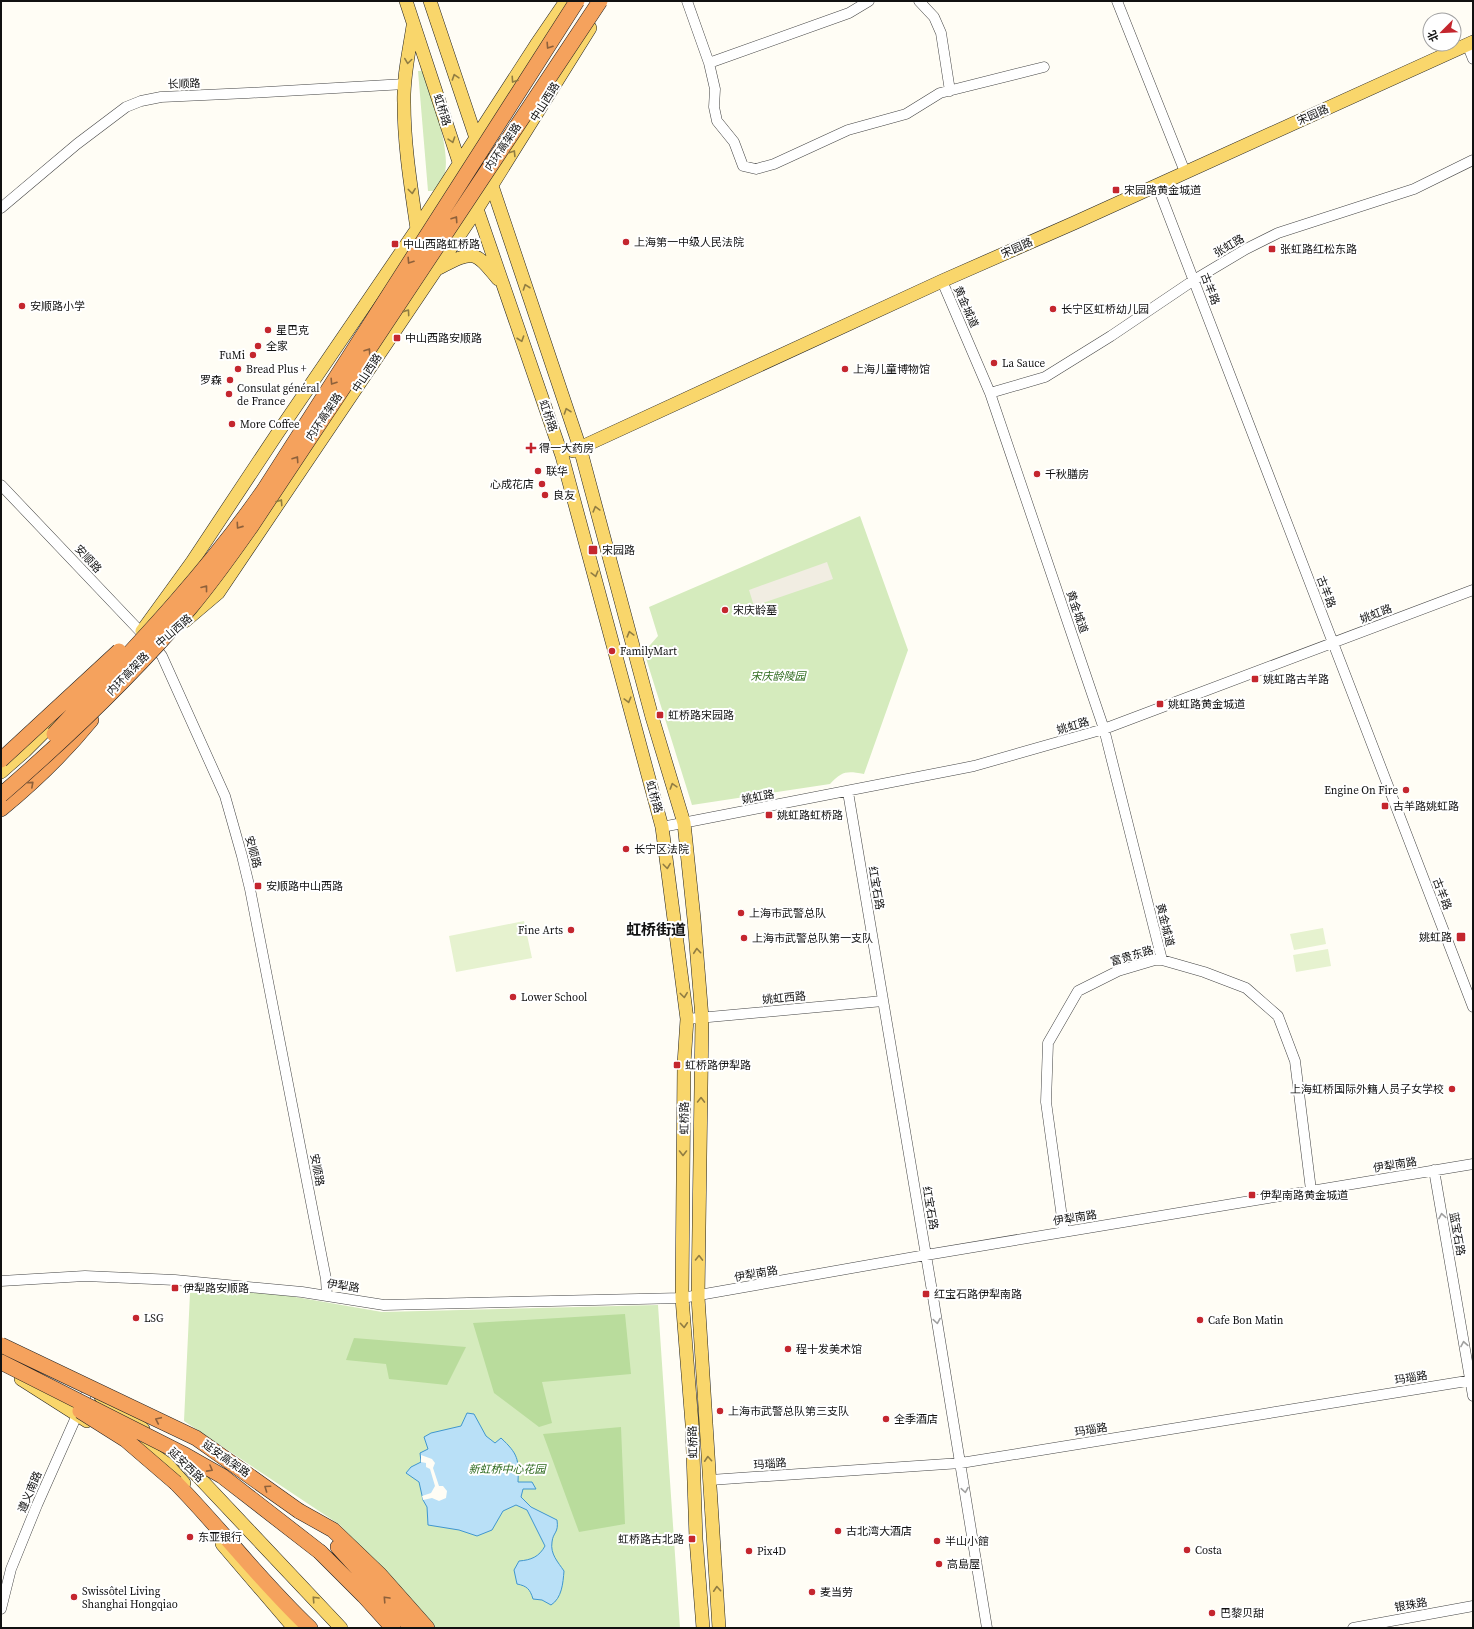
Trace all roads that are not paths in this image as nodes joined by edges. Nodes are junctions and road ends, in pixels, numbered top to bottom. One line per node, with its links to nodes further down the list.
1 (406, 1): 11 (main road, 虹桥路)
2 (430, 1): 19 (main road, 虹桥路, one-way to 2)
3 (566, 1): 18 (main road, 中山西路, one-way to 18)
4 (577, 1): 37 (highway, 内环高架路, one-way to 37, bridge)
5 (600, 1): 42 (highway, 内环高架路, one-way to 5, bridge)
6 (607, 1): 25 (main road, 中山西路, one-way to 6)
7 (687, 1): 14 (street)
8 (869, 1): 14 (street)
9 (919, 1): 17 (street)
10 (1117, 1): 23 (street)
11 (414, 23): 16 (main road, one-way to 16); 22 (main road, 虹桥路, one-way to 22)
12 (1470, 43): 13 (street); 23 (main road, 宋园路)
13 (1473, 59)
14 (709, 63): 17 (street)
15 (1044, 67): 17 (street)
16 (405, 84): 26 (street, 长顺路); 28 (main road, one-way to 28)
17 (950, 91)
18 (492, 112): 19 (main road); 20 (main road, 中山西路)
19 (467, 114): 20 (main road, 虹桥路)
20 (475, 137): 22 (main road, 中山西路); 25 (main road, 虹桥路)
21 (1473, 160): 30 (street, 张虹路)
22 (459, 162): 27 (main road, 虹桥路); 28 (main road, 中山西路)
23 (1185, 172): 24 (main road, 宋园路)
24 (1157, 185): 30 (street, 古羊路); 31 (main road, 宋园路)
25 (492, 186): 27 (main road, 中山西路); 34 (main road, 虹桥路, one-way to 25)
26 (1, 208)
27 (477, 209): 29 (main road, 中山西路); 32 (main road, 虹桥路)
28 (416, 229): 39 (main road, 中山西路)
29 (437, 268): 32 (main road); 41 (main road, 中山西路, one-way to 29)
30 (1194, 280): 33 (street, 张虹路); 40 (street, 古羊路)
31 (942, 281): 33 (street, 黄金城道); 34 (main road, 宋园路)
32 (503, 285): 35 (main road, 虹桥路, one-way to 35)
33 (990, 393): 43 (street, 黄金城道)
34 (580, 448): 35 (main road, 宋园路); 50 (main road, 虹桥路, one-way to 34)
35 (562, 456): 51 (main road, 虹桥路, one-way to 51)
36 (1, 485): 39 (street, 安顺路)
37 (210, 562): 44 (highway, bridge); 46 (highway, 内环高架路, bridge)
38 (1473, 590): 40 (street, 姚虹路)
39 (141, 633): 41 (street, 安顺路); 45 (main road, 中山西路)
40 (1333, 642): 43 (street, 姚虹路); 54 (street, 古羊路)
41 (155, 647): 48 (main road, 中山西路); 63 (street, 安顺路)
42 (126, 677): 48 (highway, 内环高架路, bridge); 49 (highway, one-way to 42, bridge)
43 (1104, 729): 47 (street, 姚虹路); 52 (street, 黄金城道)
44 (1, 760)
45 (1, 772)
46 (1, 784)
47 (848, 792): 50 (street, 姚虹路); 53 (street, 红宝石路)
48 (1, 795)
49 (1, 809)
50 (684, 824): 51 (street, 姚虹路); 55 (main road, 虹桥路, one-way to 50)
51 (662, 827): 56 (main road, 虹桥路, one-way to 56)
52 (1162, 960): 59 (street, 富贵东路); 60 (street, 富贵东路)
53 (883, 1001): 55 (street, 姚虹西路); 61 (street, 红宝石路)
54 (1473, 1007)
55 (702, 1018): 56 (street, 姚虹西路); 64 (main road, 虹桥路, one-way to 55)
56 (687, 1019): 65 (main road, 虹桥路, one-way to 65)
57 (1473, 1164): 58 (street, 伊犁南路)
58 (1434, 1170): 59 (street, 伊犁南路); 72 (street, 蓝宝石路, one-way to 58)
59 (1311, 1190): 60 (street, 伊犁南路)
60 (1064, 1232): 61 (street, 伊犁南路)
61 (926, 1255): 64 (street, 伊犁南路); 75 (street, 红宝石路, one-way to 75)
62 (1, 1281): 63 (street, 伊犁路)
63 (327, 1296): 65 (street, 伊犁路)
64 (698, 1296): 65 (street, 伊犁南路); 76 (main road, 虹桥路, one-way to 64)
65 (682, 1298): 87 (main road, 虹桥路, one-way to 87)
66 (1, 1338): 74 (main road, 延安西路)
67 (1, 1345): 77 (highway, 延安高架路, one-way to 67, bridge)
68 (1, 1354): 74 (main road, 延安西路)
69 (1, 1363): 71 (highway, 延安高架路, bridge); 74 (main road, 延安西路)
70 (1, 1370): 74 (main road, 延安西路)
71 (24, 1374): 81 (highway, bridge); 84 (highway, 延安高架路, one-way to 84, bridge)
72 (1472, 1380): 73 (street, 蓝宝石路); 75 (street, 玛瑙路)
73 (1473, 1396)
74 (83, 1401): 79 (street, 遵义南路); 80 (main road, 延安西路); 82 (main road, 延安西路); 83 (main road, 延安西路, one-way to 74)
75 (961, 1463): 76 (street, 玛瑙路); 89 (street, 红宝石路, one-way to 89)
76 (710, 1480): 88 (main road, 虹桥路, one-way to 76)
77 (299, 1511): 85 (highway, 延安高架路, one-way to 77); 86 (highway)
78 (1473, 1606): 90 (street, 银珠路)
79 (1, 1609)
80 (294, 1628)
81 (310, 1628)
82 (313, 1628)
83 (341, 1628)
84 (393, 1628)
85 (412, 1628)
86 (427, 1628)
87 (702, 1628)
88 (719, 1628)
89 (987, 1628)
90 (1353, 1628)

